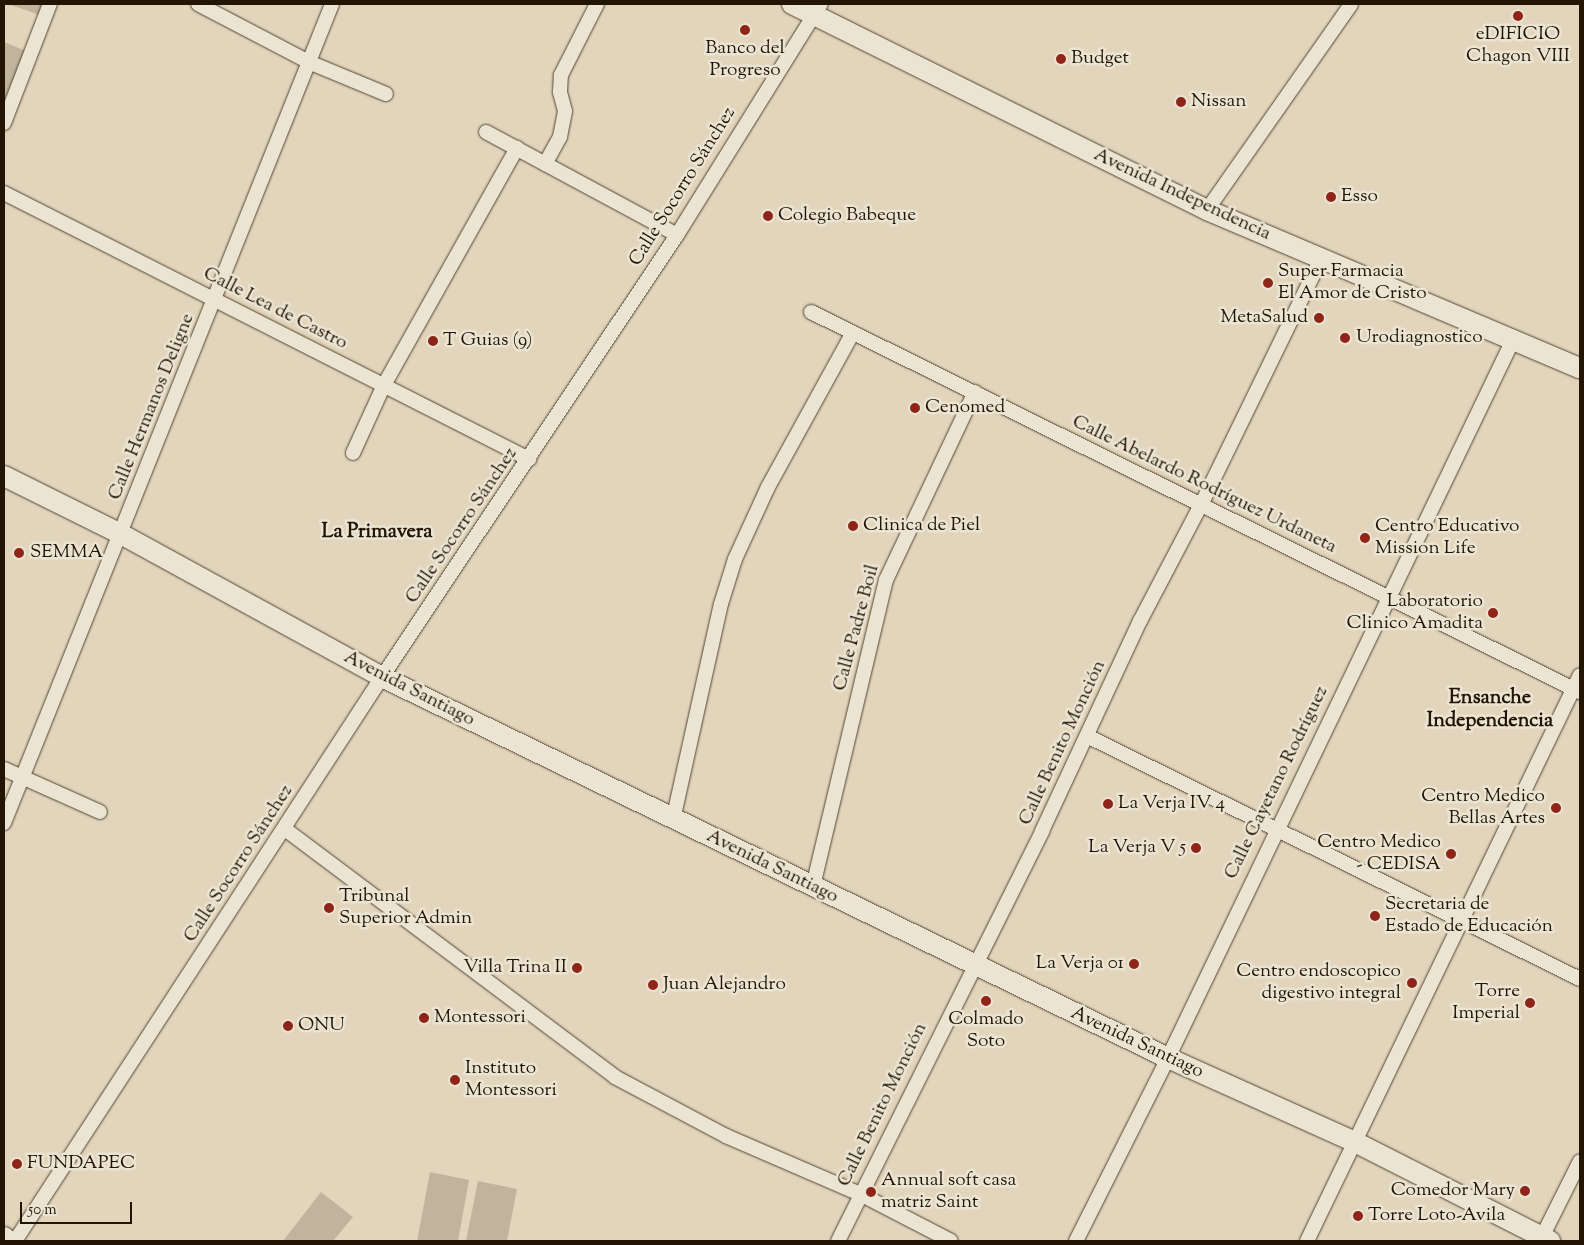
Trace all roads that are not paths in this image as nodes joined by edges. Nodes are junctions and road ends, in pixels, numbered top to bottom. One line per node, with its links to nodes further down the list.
1 (50, 4): 10 (street)
2 (198, 4): 8 (street)
3 (332, 4): 8 (street, Calle Hermanos Deligne)
4 (597, 4): 13 (street)
5 (792, 4): 7 (main road, Avenida Independencia)
6 (1351, 4): 15 (street)
7 (817, 9): 15 (main road, Avenida Independencia); 16 (street, Calle Socorro Sánchez)
8 (311, 62): 9 (street); 18 (street, Calle Hermanos Deligne)
9 (386, 94)
10 (4, 123)
11 (486, 132): 12 (street)
12 (517, 148): 13 (street); 23 (street)
13 (545, 164): 16 (street)
14 (4, 193): 18 (street, Calle Lea de Castro)
15 (1207, 210): 17 (main road, Avenida Independencia)
16 (677, 235): 26 (street, Calle Socorro Sánchez)
17 (1321, 259): 21 (main road, Avenida Independencia); 28 (street, Calle Benito Monción)
18 (215, 300): 23 (street, Calle Lea de Castro); 29 (street, Calle Hermanos Deligne)
19 (811, 312): 20 (street, Calle Abelardo Rodríguez Urdaneta)
20 (852, 334): 24 (street, Calle Abelardo Rodríguez Urdaneta); 38 (street)
21 (1513, 340): 22 (main road, Avenida Independencia); 30 (street, Calle Cayetano Rodríguez)
22 (1580, 368)
23 (384, 385): 25 (street); 26 (street, Calle Lea de Castro)
24 (975, 392): 28 (street, Calle Abelardo Rodríguez Urdaneta); 42 (street, Calle Padre Boil)
25 (353, 453)
26 (529, 459): 32 (street, Calle Socorro Sánchez)
27 (4, 476): 29 (main road, Avenida Santiago)
28 (1201, 505): 30 (street, Calle Abelardo Rodríguez Urdaneta); 34 (street, Calle Benito Monción)
29 (121, 534): 32 (main road, Avenida Santiago); 36 (street, Calle Hermanos Deligne)
30 (1388, 597): 33 (street, Calle Abelardo Rodríguez Urdaneta); 40 (street, Calle Cayetano Rodríguez)
31 (1580, 675): 33 (street)
32 (382, 677): 38 (main road, Avenida Santiago); 41 (street, Calle Socorro Sánchez)
33 (1577, 690): 43 (street)
34 (1089, 737): 40 (street); 44 (street, Calle Benito Monción)
35 (4, 769): 36 (street)
36 (22, 778): 37 (street); 39 (street, Calle Hermanos Deligne)
37 (100, 812)
38 (673, 820): 42 (main road, Avenida Santiago)
39 (4, 823)
40 (1276, 828): 43 (street); 46 (street, Calle Cayetano Rodríguez)
41 (285, 829): 49 (street); 53 (street, Calle Socorro Sánchez)
42 (812, 886): 44 (main road, Avenida Santiago)
43 (1462, 920): 45 (street); 47 (street)
44 (974, 964): 46 (main road, Avenida Santiago); 49 (street, Calle Benito Monción)
45 (1580, 979)
46 (1168, 1058): 47 (main road, Avenida Santiago); 56 (street, Calle Cayetano Rodríguez)
47 (1355, 1142): 51 (main road, Avenida Santiago); 57 (street)
48 (1580, 1161): 51 (street)
49 (860, 1194): 54 (street, Calle Benito Monción); 55 (street)
50 (4, 1237): 52 (main road)
51 (1544, 1240)
52 (9, 1241)
53 (15, 1241)
54 (838, 1241)
55 (951, 1241)
56 (1076, 1241)
57 (1306, 1241)

